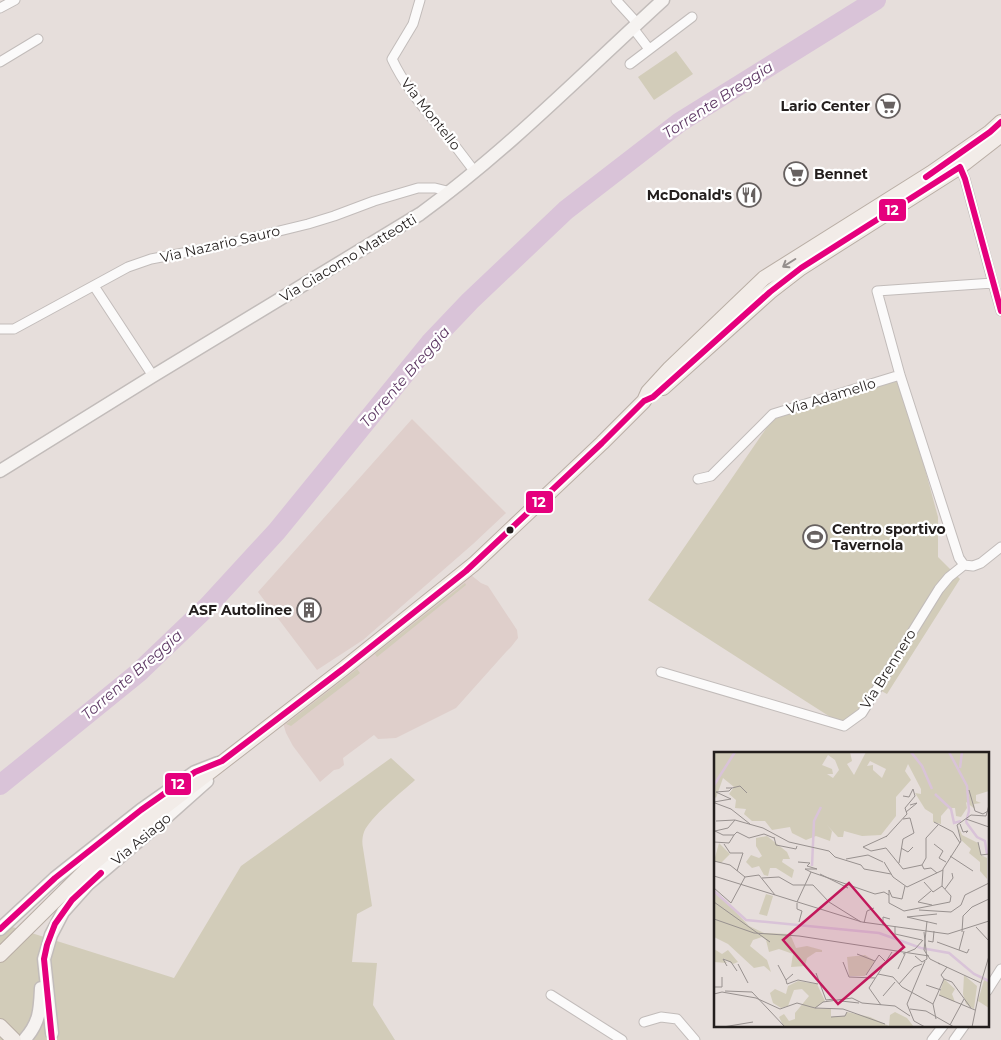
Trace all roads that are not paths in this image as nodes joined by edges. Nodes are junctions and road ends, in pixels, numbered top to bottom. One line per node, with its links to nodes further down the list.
1 (15, 0): 5 (street)
2 (420, 0): 16 (street, Via Montello)
3 (616, 0): 7 (street)
4 (663, 0): 7 (street, Via Giacomo Matteotti)
5 (0, 8)
6 (692, 17): 9 (street)
7 (635, 26): 9 (street); 16 (street, Via Giacomo Matteotti)
8 (38, 39): 10 (street)
9 (649, 49): 11 (street)
10 (0, 62)
11 (630, 64)
12 (1001, 122): 14 (main road, Via Asiago)
13 (1001, 135): 15 (main road, Via Asiago)
14 (962, 151): 15 (street); 24 (main road, Via Asiago, one-way to 24)
15 (960, 167): 18 (street); 24 (main road, Via Asiago)
16 (474, 172): 17 (street, Via Giacomo Matteotti)
17 (451, 192): 19 (street, Via Nazario Sauro); 23 (street, Via Giacomo Matteotti)
18 (993, 284): 20 (street); 22 (street)
19 (94, 286): 21 (street, Via Nazario Sauro); 23 (street)
20 (1001, 311)
21 (0, 329)
22 (900, 375): 26 (street, Via Adamello); 28 (street)
23 (153, 376): 25 (street, Via Giacomo Matteotti)
24 (644, 401): 30 (main road, Via Asiago)
25 (0, 471)
26 (698, 479)
27 (1001, 547): 28 (street, Via Brennero)
28 (964, 565): 29 (street, Via Brennero)
29 (661, 672)
30 (222, 761): 31 (street, Via Asiago); 32 (main road); 33 (street, Via Asiago)
31 (0, 929)
32 (0, 955)
33 (44, 959): 42 (street, Via Asiago); 43 (street)
34 (1001, 969): 36 (street)
35 (1001, 986): 36 (street)
36 (988, 989)
37 (551, 995): 44 (street)
38 (644, 1022): 45 (street)
39 (0, 1026): 43 (main road)
40 (941, 1028): 46 (street)
41 (963, 1028): 47 (street)
42 (52, 1033)
43 (19, 1039)
44 (622, 1040)
45 (695, 1040)
46 (932, 1040)
47 (954, 1040)

